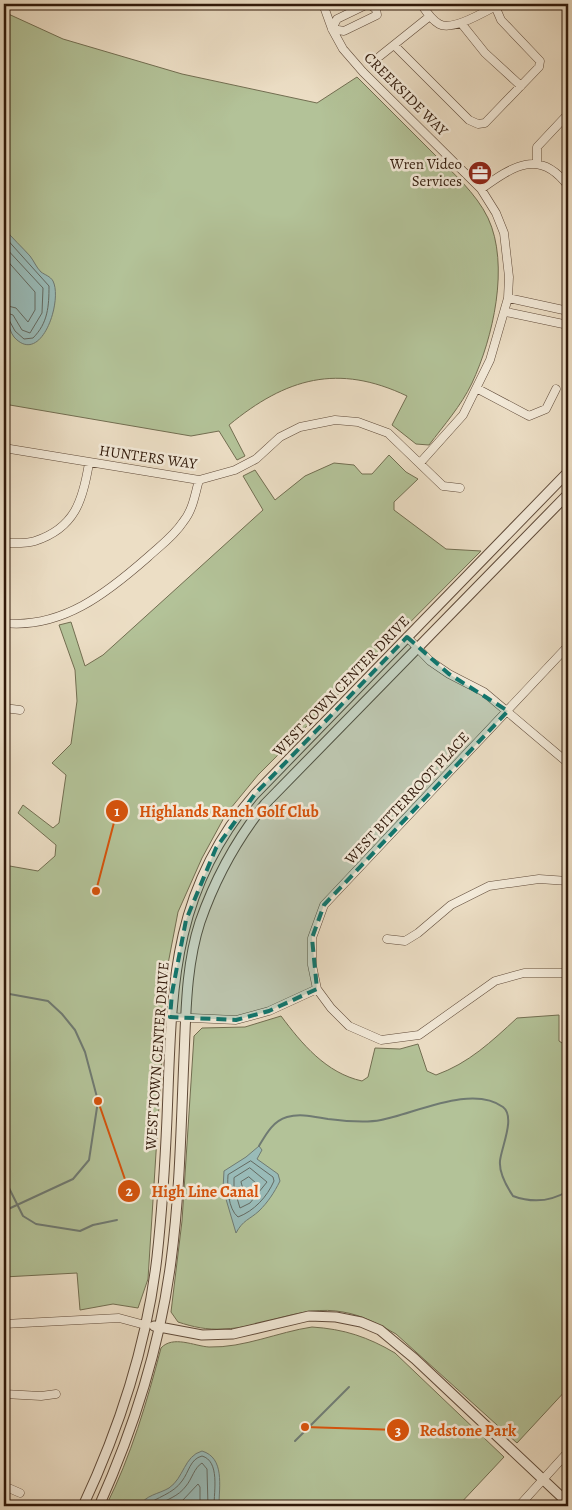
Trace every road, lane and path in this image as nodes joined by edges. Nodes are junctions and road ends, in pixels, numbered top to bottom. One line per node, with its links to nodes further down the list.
1 (323, 4): 8 (street, CREEKSIDE WAY)
2 (384, 4): 4 (street)
3 (420, 4): 6 (street)
4 (371, 5): 8 (street); 8 (street)
5 (498, 5): 7 (street); 11 (street)
6 (430, 16): 7 (street); 9 (street)
7 (461, 23): 11 (street)
8 (332, 29): 15 (street, CREEKSIDE WAY)
9 (394, 45): 10 (street); 11 (street)
10 (380, 56)
11 (521, 86)
12 (568, 114): 13 (street)
13 (537, 164): 14 (street); 15 (street)
14 (568, 186)
15 (481, 189): 16 (street, CREEKSIDE WAY)
16 (508, 298): 17 (street); 18 (street, CREEKSIDE WAY)
17 (568, 311)
18 (506, 312): 19 (street); 20 (street, CREEKSIDE WAY)
19 (568, 325)
20 (478, 389): 21 (street); 24 (street, CREEKSIDE WAY)
21 (556, 389)
22 (4, 448): 23 (street, HUNTERS WAY)
23 (89, 463): 26 (street, HUNTERS WAY); 29 (street)
24 (420, 463): 26 (street, HUNTERS WAY); 27 (street, HUNTERS WAY)
25 (568, 472): 31 (street, WEST TOWN CENTER DRIVE)
26 (199, 480): 30 (street)
27 (460, 488)
28 (568, 494): 33 (street, WEST TOWN CENTER DRIVE)
29 (4, 543)
30 (4, 623)
31 (407, 637): 33 (street); 42 (street, WEST TOWN CENTER DRIVE)
32 (568, 646): 36 (street, WEST BITTERROOT PLACE)
33 (418, 648): 36 (street); 43 (street, WEST TOWN CENTER DRIVE)
34 (4, 708): 35 (street)
35 (20, 710)
36 (508, 711): 37 (street); 41 (street, WEST BITTERROOT PLACE)
37 (568, 764)
38 (568, 881): 39 (street)
39 (387, 939)
40 (568, 973): 41 (street)
41 (317, 989): 43 (street)
42 (170, 1017): 43 (street); 45 (street, WEST TOWN CENTER DRIVE)
43 (185, 1018): 46 (street, WEST TOWN CENTER DRIVE)
44 (4, 1324): 45 (street)
45 (146, 1325): 46 (street); 54 (street, WEST TOWN CENTER DRIVE)
46 (159, 1328): 50 (street); 55 (street, WEST TOWN CENTER DRIVE)
47 (4, 1394): 48 (street)
48 (56, 1394)
49 (568, 1452): 50 (street)
50 (543, 1479): 53 (street); 56 (street)
51 (4, 1486): 52 (street)
52 (20, 1493)
53 (568, 1503)
54 (83, 1506)
55 (99, 1506)
56 (519, 1506)

